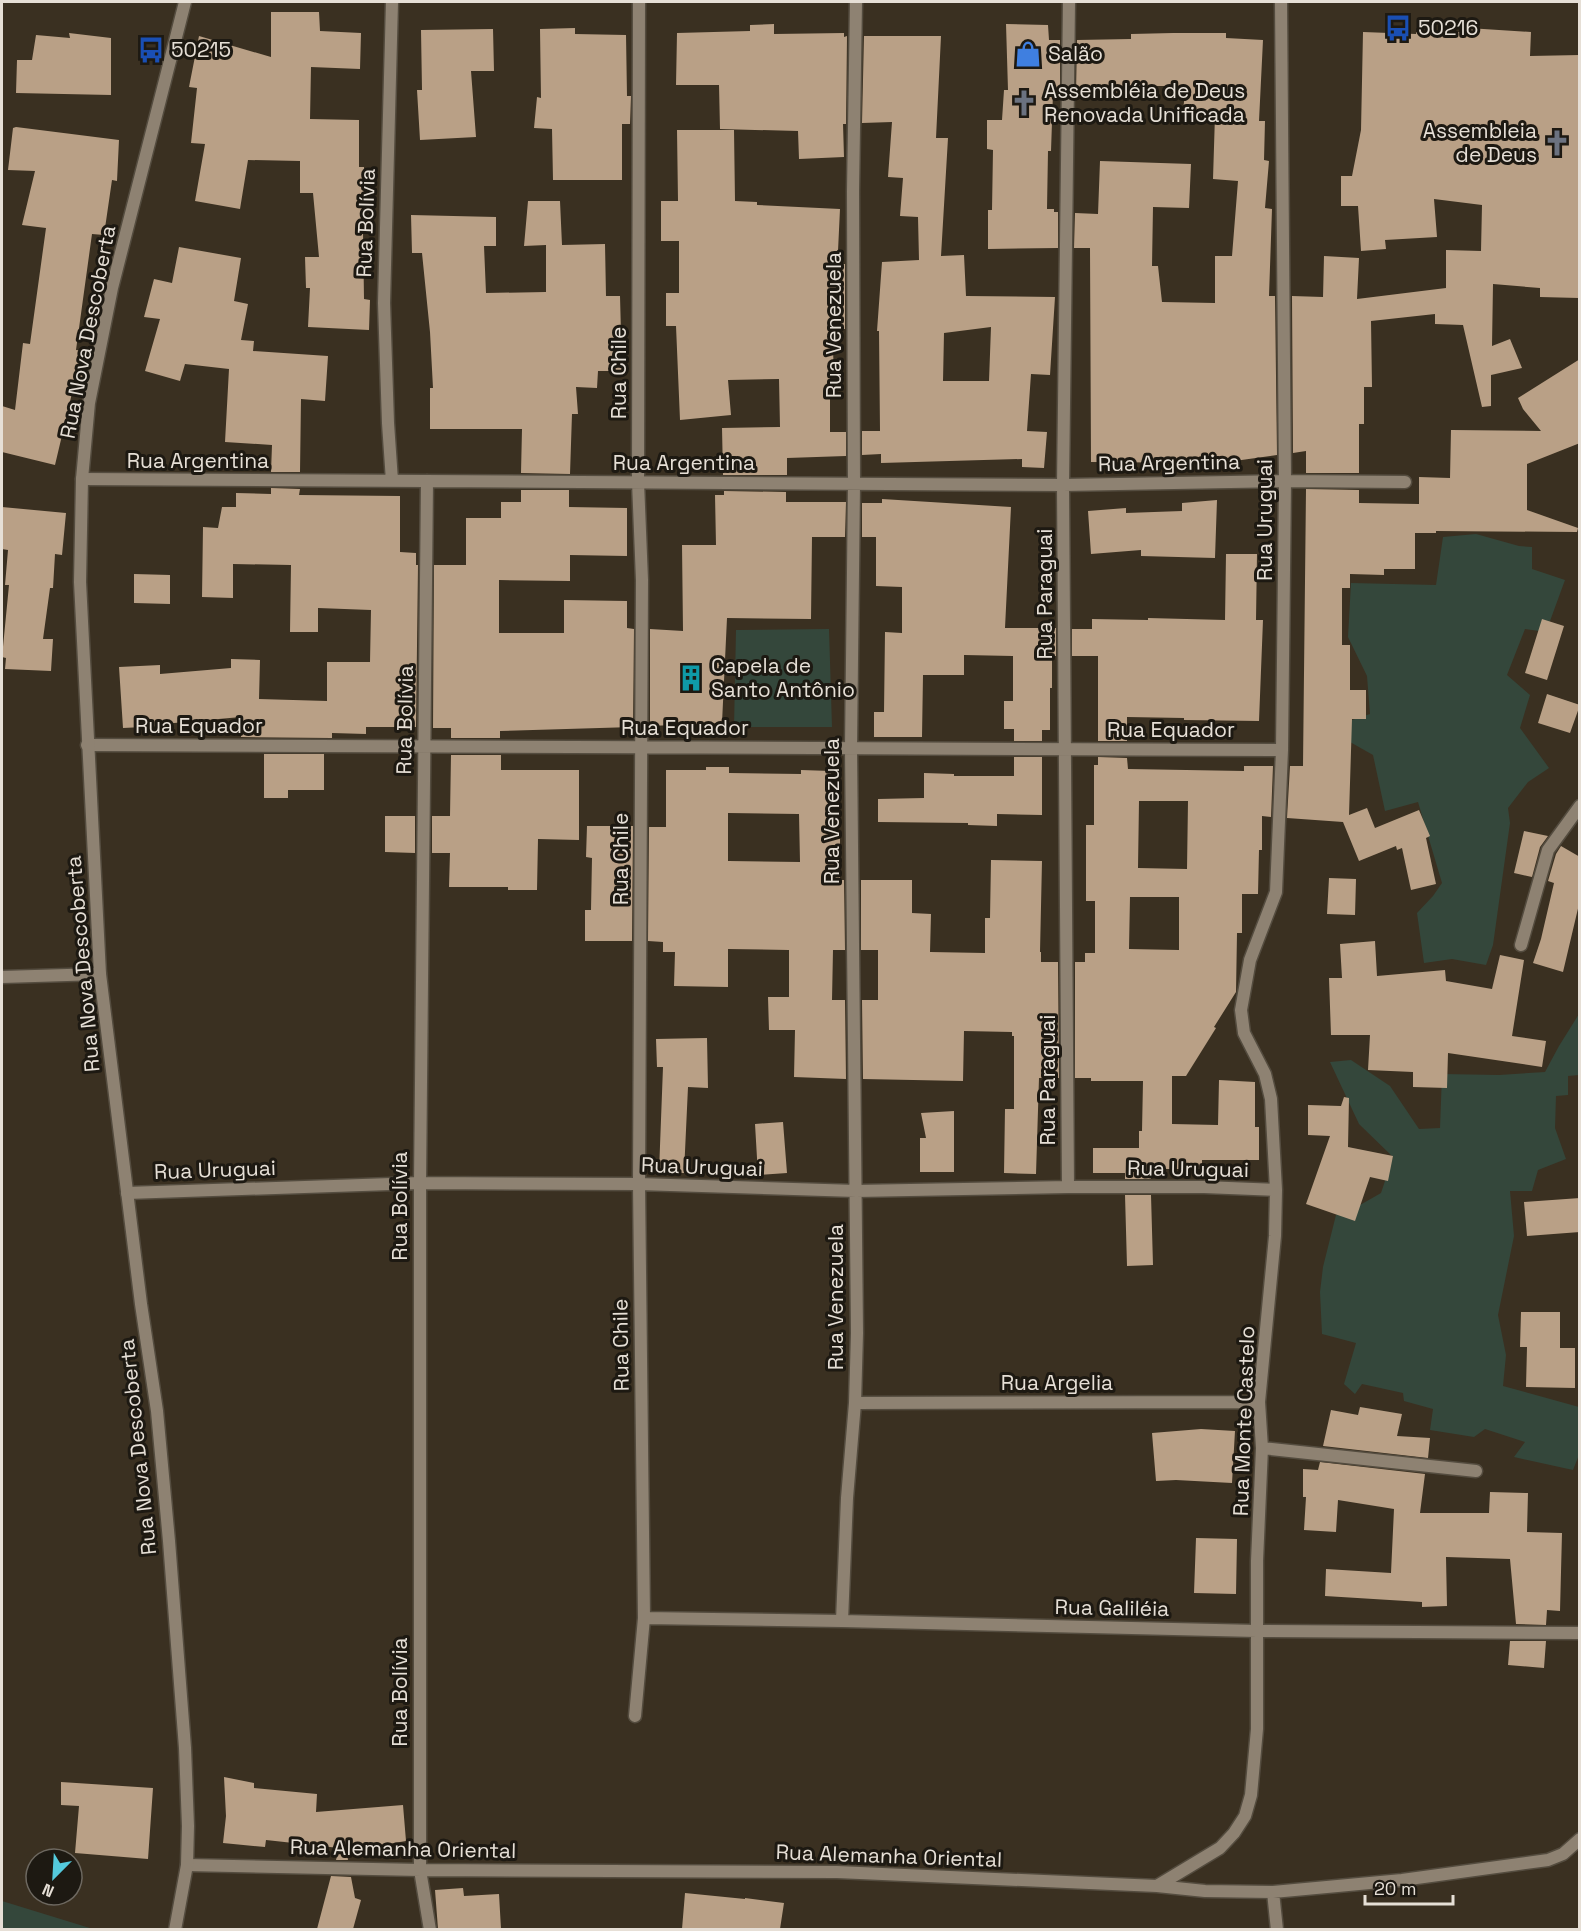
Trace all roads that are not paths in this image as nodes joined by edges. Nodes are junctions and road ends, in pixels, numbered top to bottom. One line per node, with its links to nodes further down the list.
1 (185, 2): 7 (street, Rua Nova Descoberta)
2 (392, 2): 8 (street, Rua Bolívia)
3 (639, 2): 11 (street, Rua Chile)
4 (856, 2): 13 (street, Rua Venezuela)
5 (1069, 2): 14 (street, Rua Paraguai)
6 (1281, 2): 10 (street, Rua Uruguai)
7 (82, 479): 8 (street, Rua Argentina); 15 (street, Rua Nova Descoberta)
8 (392, 481): 9 (street, Rua Argentina)
9 (428, 481): 11 (street, Rua Argentina); 16 (street, Rua Bolívia)
10 (1285, 481): 12 (street, Rua Argentina); 14 (street, Rua Argentina); 20 (street, Rua Uruguai)
11 (638, 482): 13 (street, Rua Argentina); 17 (street, Rua Chile)
12 (1405, 482)
13 (854, 484): 14 (street, Rua Argentina); 18 (street, Rua Venezuela)
14 (1063, 485): 19 (street, Rua Paraguai)
15 (87, 745): 16 (street, Rua Equador); 23 (street, Rua Nova Descoberta)
16 (424, 747): 17 (street, Rua Equador); 26 (street, Rua Bolívia)
17 (641, 747): 18 (street, Rua Equador); 27 (street, Rua Chile)
18 (851, 748): 19 (street, Rua Equador); 30 (street, Rua Venezuela)
19 (1065, 749): 20 (street, Rua Equador); 28 (street, Rua Paraguai)
20 (1282, 750): 25 (street, Rua Uruguai)
21 (1580, 806): 22 (street)
22 (1521, 945)
23 (100, 974): 24 (street); 31 (street, Rua Nova Descoberta)
24 (2, 977)
25 (1244, 1033): 29 (street, Rua Monte Castelo)
26 (420, 1183): 27 (street, Rua Uruguai); 31 (street, Rua Uruguai); 43 (street, Rua Bolívia)
27 (639, 1184): 30 (street, Rua Uruguai); 36 (street, Rua Chile)
28 (1068, 1187): 29 (street, Rua Uruguai); 30 (street, Rua Uruguai)
29 (1276, 1190): 32 (street, Rua Monte Castelo)
30 (856, 1191): 33 (street, Rua Venezuela)
31 (127, 1193): 42 (street, Rua Nova Descoberta)
32 (1260, 1402): 33 (street, Rua Argelia); 34 (street, Rua Monte Castelo)
33 (855, 1404): 37 (street, Rua Venezuela)
34 (1262, 1448): 35 (street); 38 (street, Rua Monte Castelo)
35 (1476, 1472)
36 (644, 1618): 37 (street, Rua Galiléia); 40 (street, Rua Chile)
37 (842, 1621): 38 (street, Rua Galiléia)
38 (1257, 1631): 39 (street, Rua Galiléia); 44 (street, Rua Monte Castelo)
39 (1580, 1633)
40 (635, 1716)
41 (1580, 1839): 45 (street, Rua Alemanha Oriental)
42 (187, 1865): 43 (street, Rua Alemanha Oriental); 46 (street, Rua Nova Descoberta)
43 (420, 1870): 44 (street, Rua Alemanha Oriental); 47 (street, Rua Bolívia)
44 (1157, 1886): 45 (street, Rua Alemanha Oriental)
45 (1273, 1892): 48 (street)
46 (175, 1929)
47 (430, 1929)
48 (1277, 1929)

